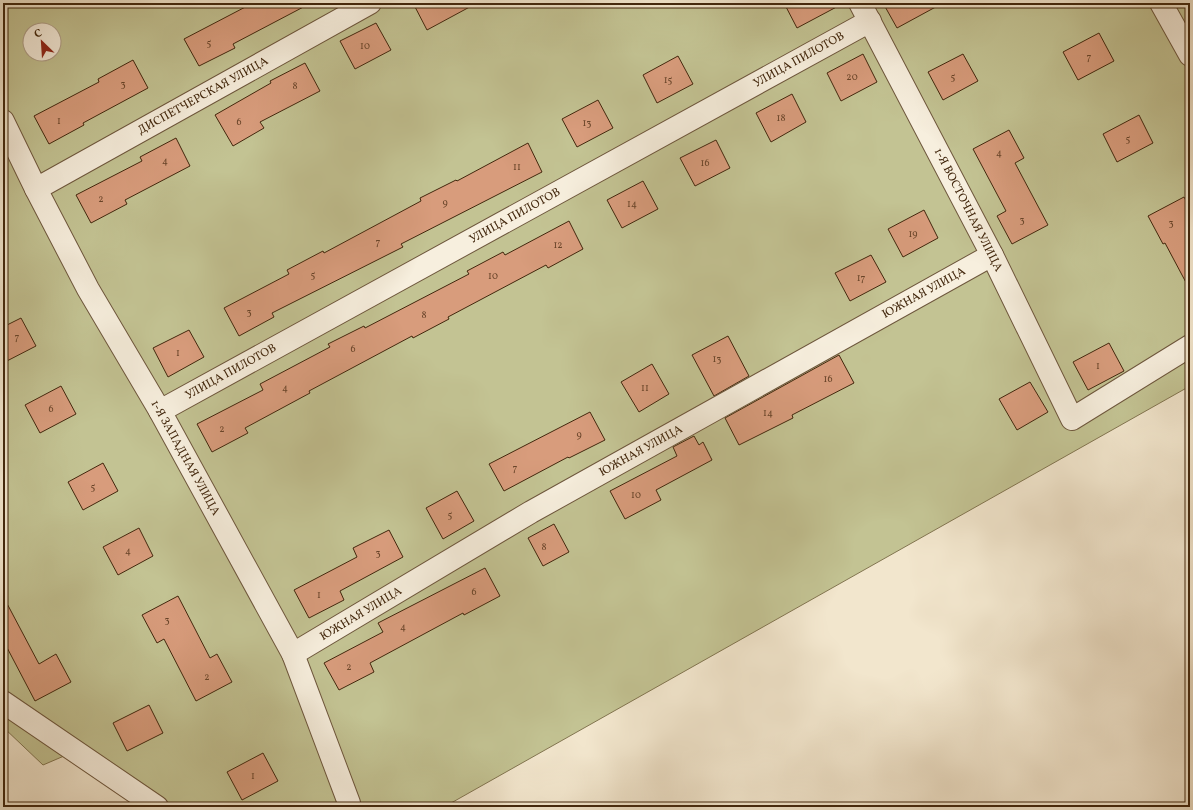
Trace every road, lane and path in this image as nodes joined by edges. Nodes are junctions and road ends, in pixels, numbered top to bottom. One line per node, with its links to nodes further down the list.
1 (370, 3): 6 (street, ДИСПЕТЧЕРСКАЯ УЛИЦА)
2 (1161, 3): 4 (street)
3 (865, 12): 7 (street, 1-Я ВОСТОЧНАЯ УЛИЦА); 9 (street, УЛИЦА ПИЛОТОВ)
4 (1190, 55)
5 (3, 121): 6 (street, 1-Я ЗАПАДНАЯ УЛИЦА)
6 (36, 189): 9 (street, 1-Я ЗАПАДНАЯ УЛИЦА)
7 (992, 255): 8 (street, 1-Я ВОСТОЧНАЯ УЛИЦА); 10 (street, ЮЖНАЯ УЛИЦА)
8 (1190, 346)
9 (160, 412): 10 (street, 1-Я ЗАПАДНАЯ УЛИЦА)
10 (293, 654): 12 (street, 1-Я ЗАПАДНАЯ УЛИЦА)
11 (3, 702): 13 (street)
12 (349, 805)
13 (157, 807)

